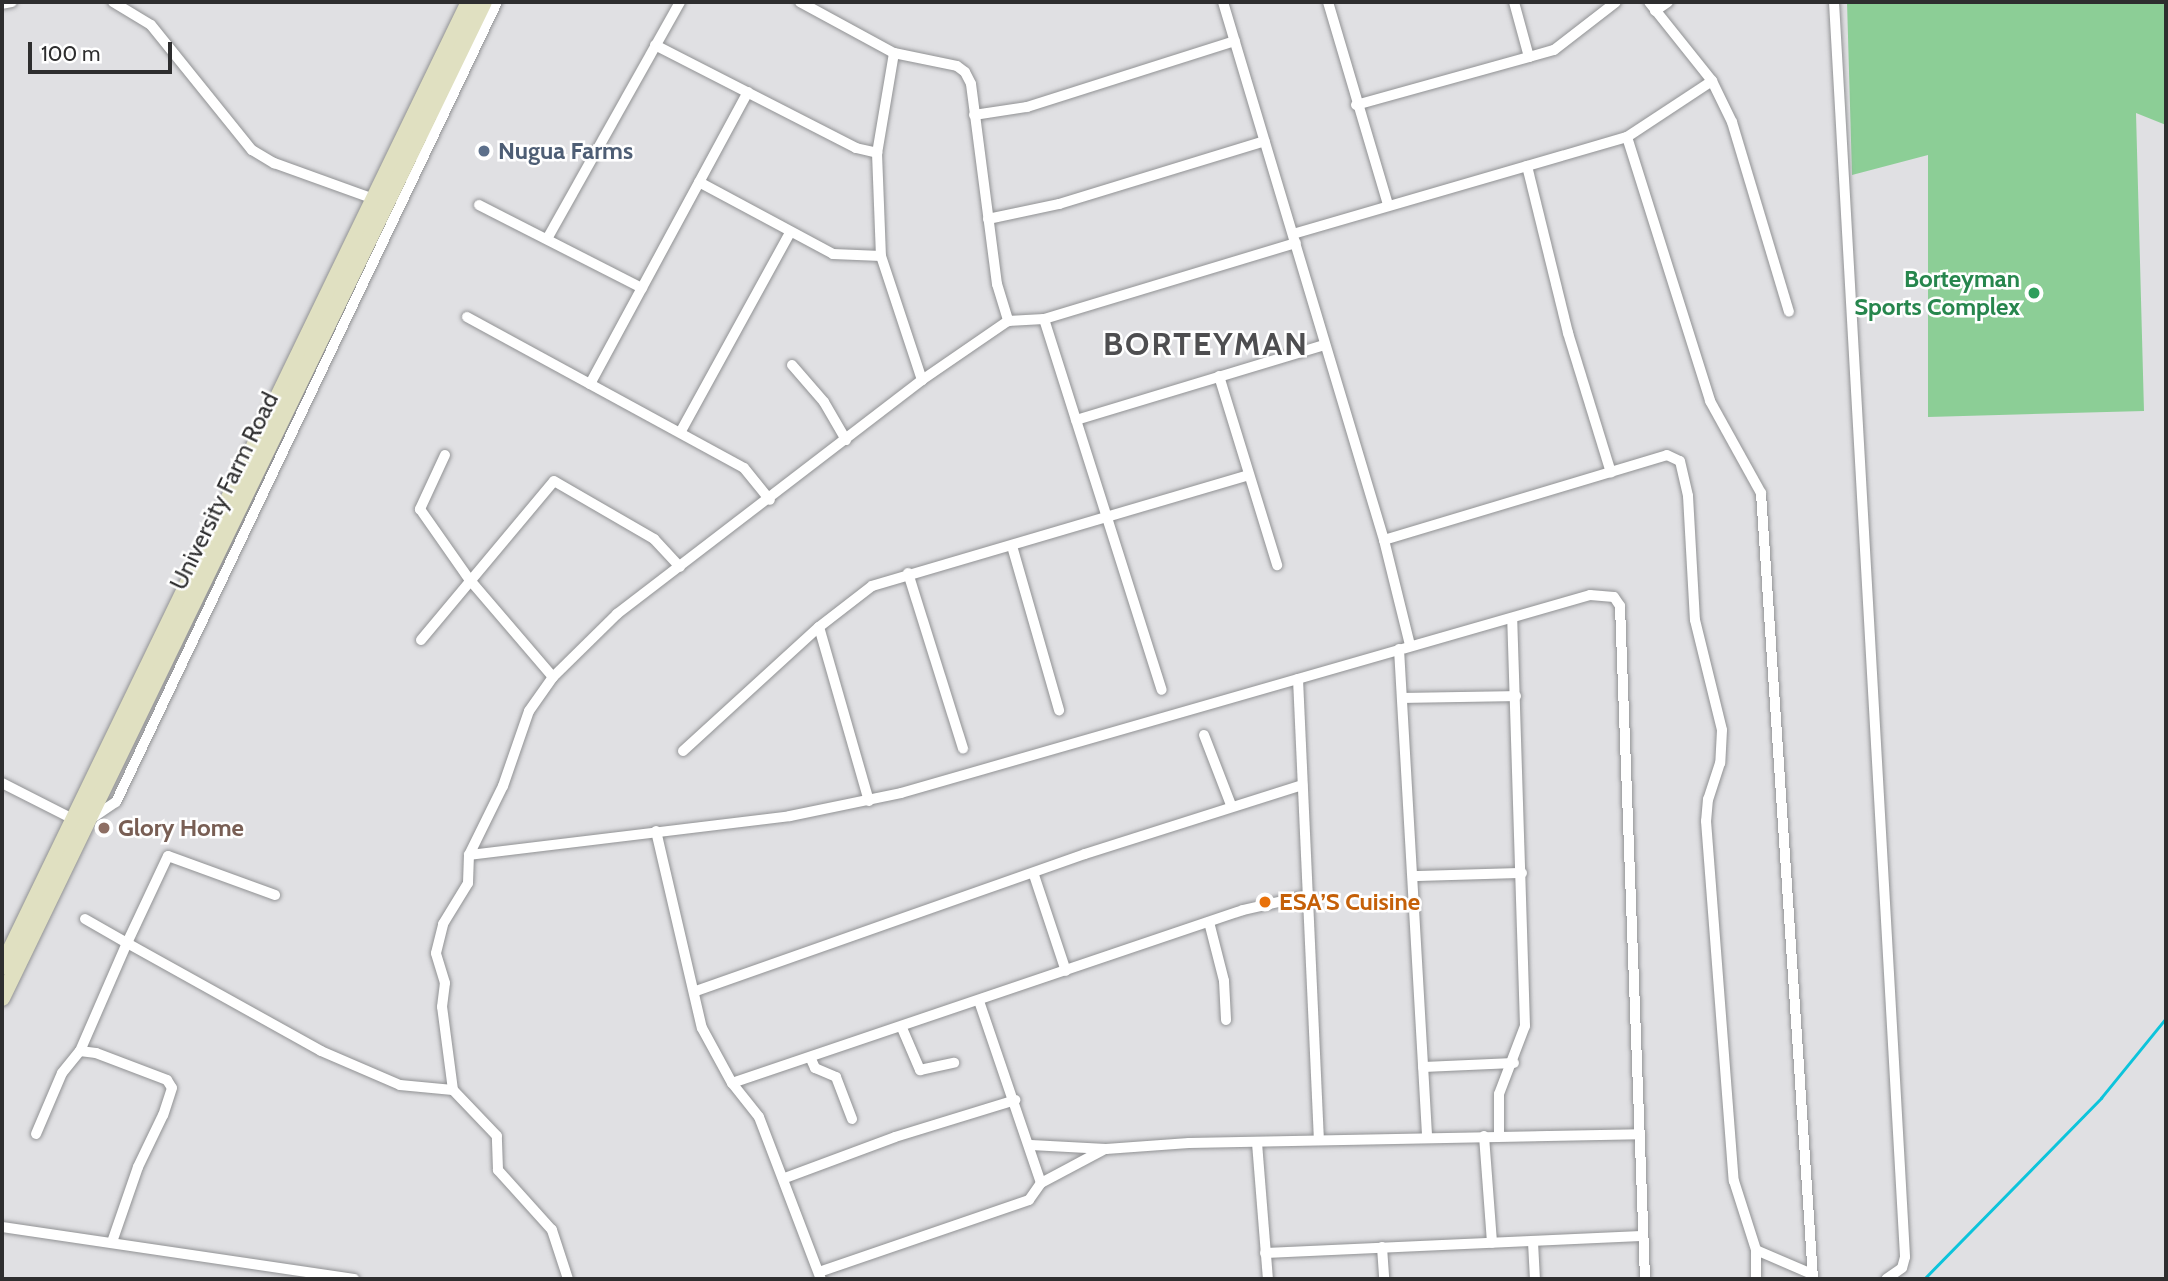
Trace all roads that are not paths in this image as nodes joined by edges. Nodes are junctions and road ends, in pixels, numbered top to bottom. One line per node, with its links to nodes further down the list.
1 (12, 2): 14 (street)
2 (113, 2): 29 (street)
3 (469, 2): 29 (street, University Farm Road)
4 (484, 2): 78 (street, University Farm Road)
5 (497, 2): 78 (street)
6 (680, 2): 17 (street)
7 (800, 2): 18 (street)
8 (1223, 2): 16 (street)
9 (1328, 2): 22 (street)
10 (1514, 2): 19 (street)
11 (1616, 2): 19 (street)
12 (1668, 2): 15 (street)
13 (1834, 2): 133 (street)
14 (2, 4)
15 (1652, 6): 20 (street)
16 (1235, 41): 23 (street); 25 (street)
17 (655, 45): 21 (street); 35 (street)
18 (894, 53): 23 (street); 26 (street)
19 (1529, 57): 22 (street)
20 (1712, 81): 24 (street); 38 (street)
21 (748, 92): 26 (street); 28 (street)
22 (1356, 105): 30 (street)
23 (974, 115): 32 (street)
24 (1627, 137): 27 (street); 125 (street)
25 (1265, 141): 32 (street); 34 (street)
26 (877, 153): 36 (street)
27 (1527, 166): 30 (street); 51 (street)
28 (699, 182): 33 (street); 37 (street)
29 (374, 199): 78 (street, University Farm Road)
30 (1388, 204): 34 (street)
31 (479, 205): 35 (street)
32 (988, 219): 41 (street)
33 (790, 233): 36 (street); 48 (street)
34 (1294, 238): 40 (street); 42 (street)
35 (547, 239): 37 (street)
36 (881, 256): 45 (street)
37 (642, 288): 46 (street)
38 (1789, 312)
39 (467, 317): 46 (street)
40 (1044, 319): 41 (street); 47 (street)
41 (1008, 321): 45 (street)
42 (1325, 345): 44 (street); 55 (street)
43 (792, 365): 49 (street)
44 (1219, 376): 47 (street); 52 (street)
45 (922, 380): 49 (street)
46 (590, 384): 48 (street)
47 (1076, 420): 54 (street)
48 (681, 431): 53 (street)
49 (846, 440): 53 (street)
50 (445, 455): 60 (street)
51 (1611, 473): 55 (street); 122 (street)
52 (1248, 475): 54 (street); 57 (street)
53 (770, 500): 58 (street)
54 (1106, 514): 56 (street); 67 (street)
55 (1384, 540): 64 (street)
56 (1012, 546): 59 (street); 70 (street)
57 (1277, 565)
58 (680, 567): 60 (street); 65 (street)
59 (908, 573): 62 (street); 72 (street)
60 (469, 579): 63 (street); 65 (street)
61 (1512, 618): 64 (street); 68 (street); 106 (street)
62 (819, 627): 73 (street); 76 (street)
63 (421, 640)
64 (1404, 647): 66 (street); 69 (street)
65 (553, 677): 80 (street)
66 (1298, 679): 75 (street); 76 (street)
67 (1162, 690)
68 (1516, 696): 69 (street); 81 (street)
69 (1405, 698): 83 (street)
70 (1059, 710)
71 (1204, 734): 77 (street)
72 (962, 749)
73 (683, 751)
74 (2, 783): 78 (street)
75 (1302, 785): 77 (street); 85 (street)
76 (869, 801): 79 (street)
77 (1231, 805): 82 (street)
78 (82, 820): 89 (street, University Farm Road); 92 (street, University Farm Road)
79 (656, 831): 80 (street); 91 (street)
80 (469, 855): 102 (street)
81 (1522, 873): 83 (street); 99 (street)
82 (1034, 875): 90 (street); 91 (street)
83 (1415, 876): 100 (street)
84 (275, 895): 88 (street)
85 (1309, 895): 87 (street); 110 (street)
86 (85, 919): 88 (street)
87 (1209, 922): 90 (street); 94 (street)
88 (127, 943): 96 (street); 102 (street)
89 (2, 967)
90 (1066, 971): 93 (street)
91 (696, 990): 101 (street)
92 (2, 998)
93 (979, 1001): 95 (street); 103 (street)
94 (1226, 1020)
95 (902, 1028): 97 (street); 98 (street)
96 (80, 1051): 105 (street); 119 (street)
97 (811, 1059): 101 (street); 104 (street)
98 (954, 1063)
99 (1514, 1063): 100 (street); 108 (street)
100 (1423, 1067): 109 (street)
101 (732, 1083): 114 (street)
102 (453, 1090): 127 (street)
103 (1015, 1100): 112 (street); 114 (street)
104 (852, 1119)
105 (36, 1134)
106 (1640, 1134): 108 (street); 117 (street)
107 (1485, 1136): 108 (street); 109 (street); 120 (street)
108 (1499, 1136)
109 (1427, 1138): 110 (street)
110 (1319, 1140): 111 (street)
111 (1257, 1143): 113 (street); 123 (street)
112 (1031, 1145): 113 (street); 115 (street)
113 (1106, 1149): 115 (street)
114 (785, 1178): 124 (street)
115 (1041, 1183): 124 (street)
116 (5, 1225): 119 (street)
117 (1642, 1236): 118 (street); 131 (street)
118 (1533, 1241): 120 (street); 130 (street)
119 (112, 1242): 126 (street)
120 (1492, 1243): 121 (street)
121 (1382, 1247): 123 (street); 129 (street)
122 (1756, 1250): 125 (street); 132 (street)
123 (1265, 1252): 128 (street)
124 (820, 1275)
125 (1813, 1276)
126 (352, 1279)
127 (568, 1279)
128 (1268, 1279)
129 (1384, 1279)
130 (1535, 1279)
131 (1645, 1279)
132 (1756, 1279)
133 (1886, 1279)

